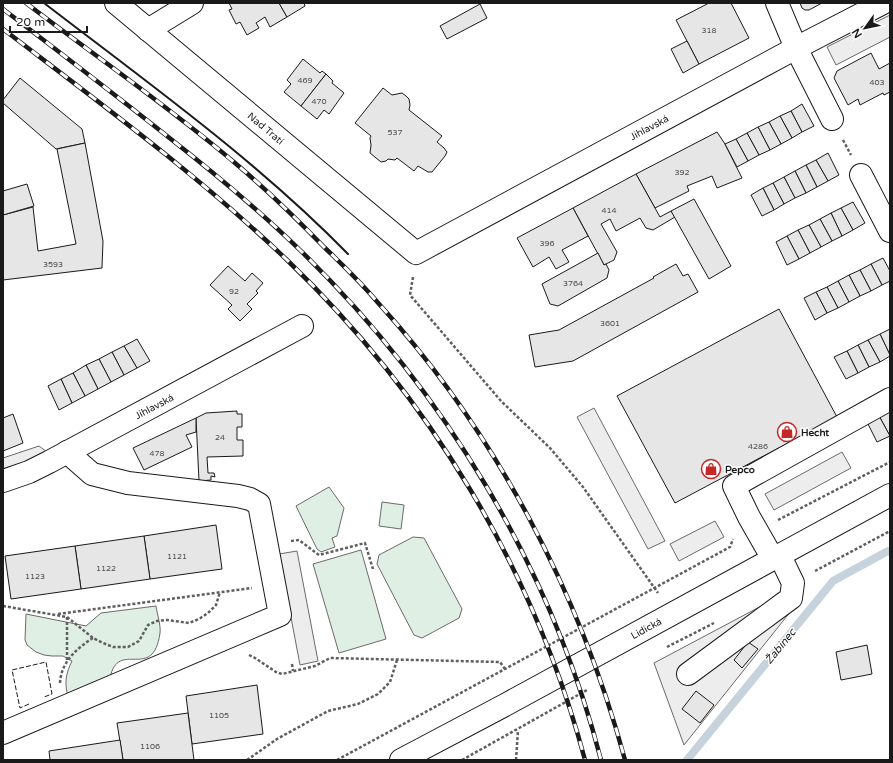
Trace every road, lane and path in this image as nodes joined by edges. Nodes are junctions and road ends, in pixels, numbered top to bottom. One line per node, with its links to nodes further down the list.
1 (116, 3): 5 (street, Nad Tratí)
2 (192, 3): 5 (street)
3 (777, 3): 6 (street)
4 (883, 3): 6 (street, Jihlavská)
5 (148, 30): 10 (street, Nad Tratí)
6 (796, 48): 7 (street); 10 (street, Jihlavská)
7 (832, 119): 8 (path)
8 (861, 175): 9 (street)
9 (890, 231)
10 (416, 253): 25 (path)
11 (302, 326): 13 (street, Jihlavská)
12 (890, 399): 21 (street)
13 (67, 452): 15 (street, Jihlavská); 20 (street)
14 (890, 462): 17 (path)
15 (3, 481)
16 (890, 495): 21 (street, Lidická)
17 (775, 519)
18 (890, 531): 23 (path)
19 (732, 535): 25 (path)
20 (266, 543): 22 (path); 24 (street)
21 (776, 558): 23 (street); 29 (street, Lidická)
22 (373, 570)
23 (793, 583): 38 (street)
24 (274, 585): 26 (path); 40 (street)
25 (654, 587): 29 (path); 37 (path)
26 (220, 592): 28 (path); 32 (path)
27 (3, 606): 28 (path)
28 (56, 614): 30 (path)
29 (671, 614): 45 (street, Lidická)
30 (66, 617): 32 (path); 34 (path)
31 (718, 621): 33 (path)
32 (93, 638): 34 (path)
33 (663, 648)
34 (67, 660): 40 (path)
35 (396, 660): 36 (path); 37 (path); 43 (path)
36 (292, 664)
37 (505, 668): 44 (path)
38 (688, 674)
39 (587, 690): 41 (path)
40 (66, 706): 42 (street)
41 (518, 729): 46 (path); 47 (path)
42 (3, 733)
43 (247, 760)
44 (337, 760)
45 (401, 760)
46 (462, 760)
47 (516, 760)

